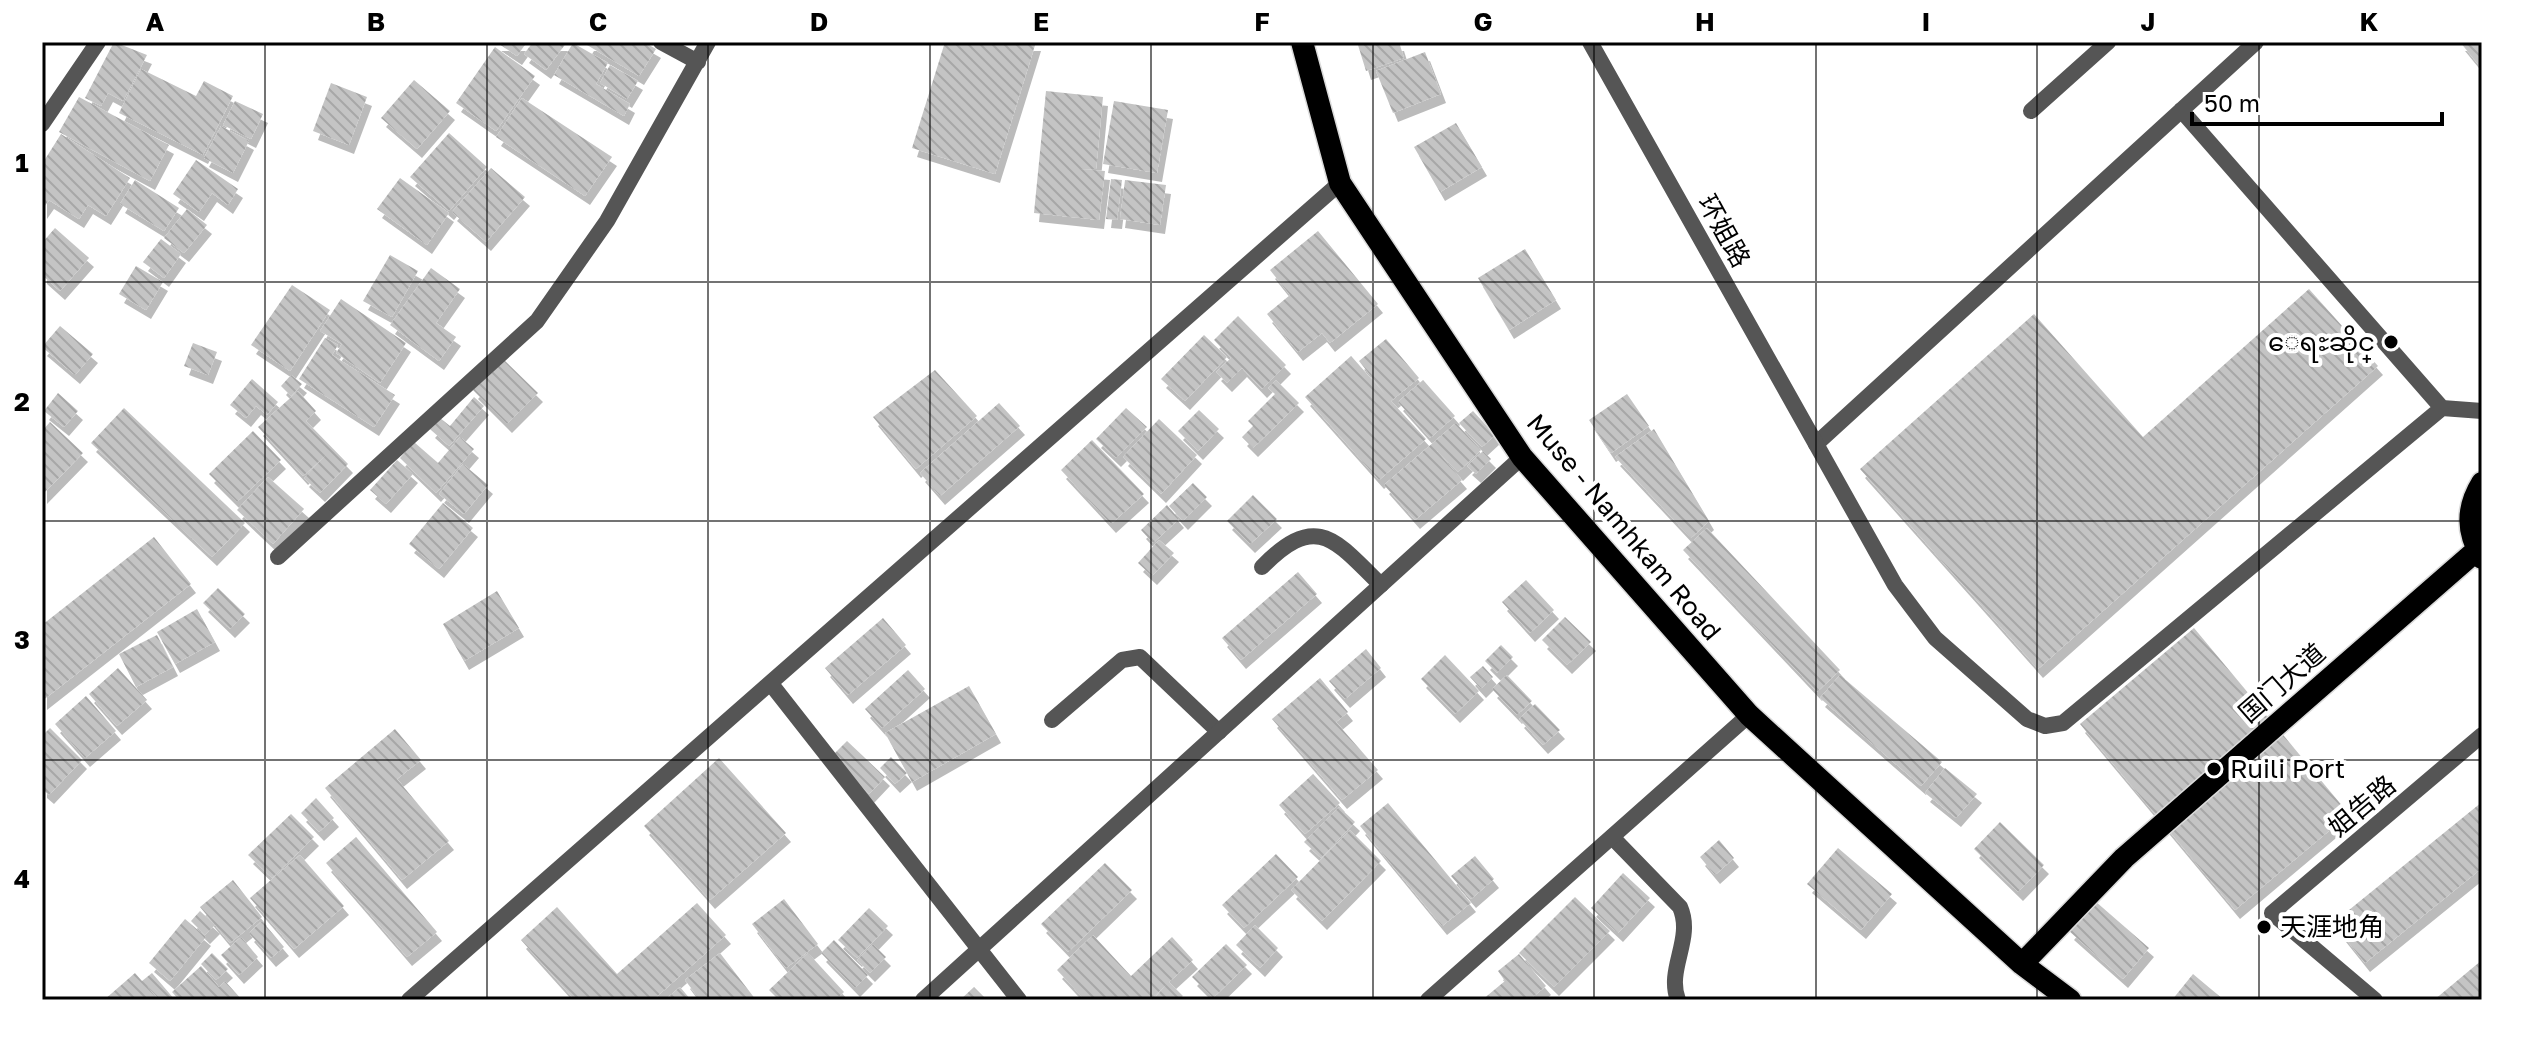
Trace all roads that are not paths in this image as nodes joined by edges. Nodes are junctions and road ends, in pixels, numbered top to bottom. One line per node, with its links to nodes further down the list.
1 (98, 42): 11 (street)
2 (661, 42): 8 (street)
3 (708, 42): 8 (street)
4 (1302, 42): 12 (highway, Muse - Namhkam Road)
5 (1590, 42): 15 (street, 环姐路)
6 (2108, 42): 10 (street)
7 (2256, 42): 9 (street)
8 (698, 62): 19 (street)
9 (2181, 110): 13 (street); 15 (street)
10 (2031, 111)
11 (42, 124)
12 (1340, 183): 16 (highway, Muse - Namhkam Road); 22 (street)
13 (2442, 408): 14 (street); 15 (street, 环姐路)
14 (2482, 411)
15 (1816, 444)
16 (1522, 457): 21 (street); 23 (highway, Muse - Namhkam Road)
17 (2482, 483): 18 (highway)
18 (2480, 554): 29 (highway, 国门大道)
19 (278, 557)
20 (1262, 567): 21 (street)
21 (1381, 585): 25 (street)
22 (771, 684): 28 (street); 30 (street)
23 (1749, 715): 27 (street); 29 (highway, Muse - Namhkam Road)
24 (1052, 720): 25 (street)
25 (1219, 732): 28 (street)
26 (2482, 735): 36 (street, 姐告路)
27 (1612, 837): 33 (street); 34 (street)
28 (980, 950): 31 (street); 32 (street)
29 (2022, 964): 35 (highway, Muse - Namhkam Road)
30 (409, 1000)
31 (923, 1000)
32 (1019, 1000)
33 (1428, 1000)
34 (1678, 1000)
35 (2070, 1000)
36 (2375, 1000)

